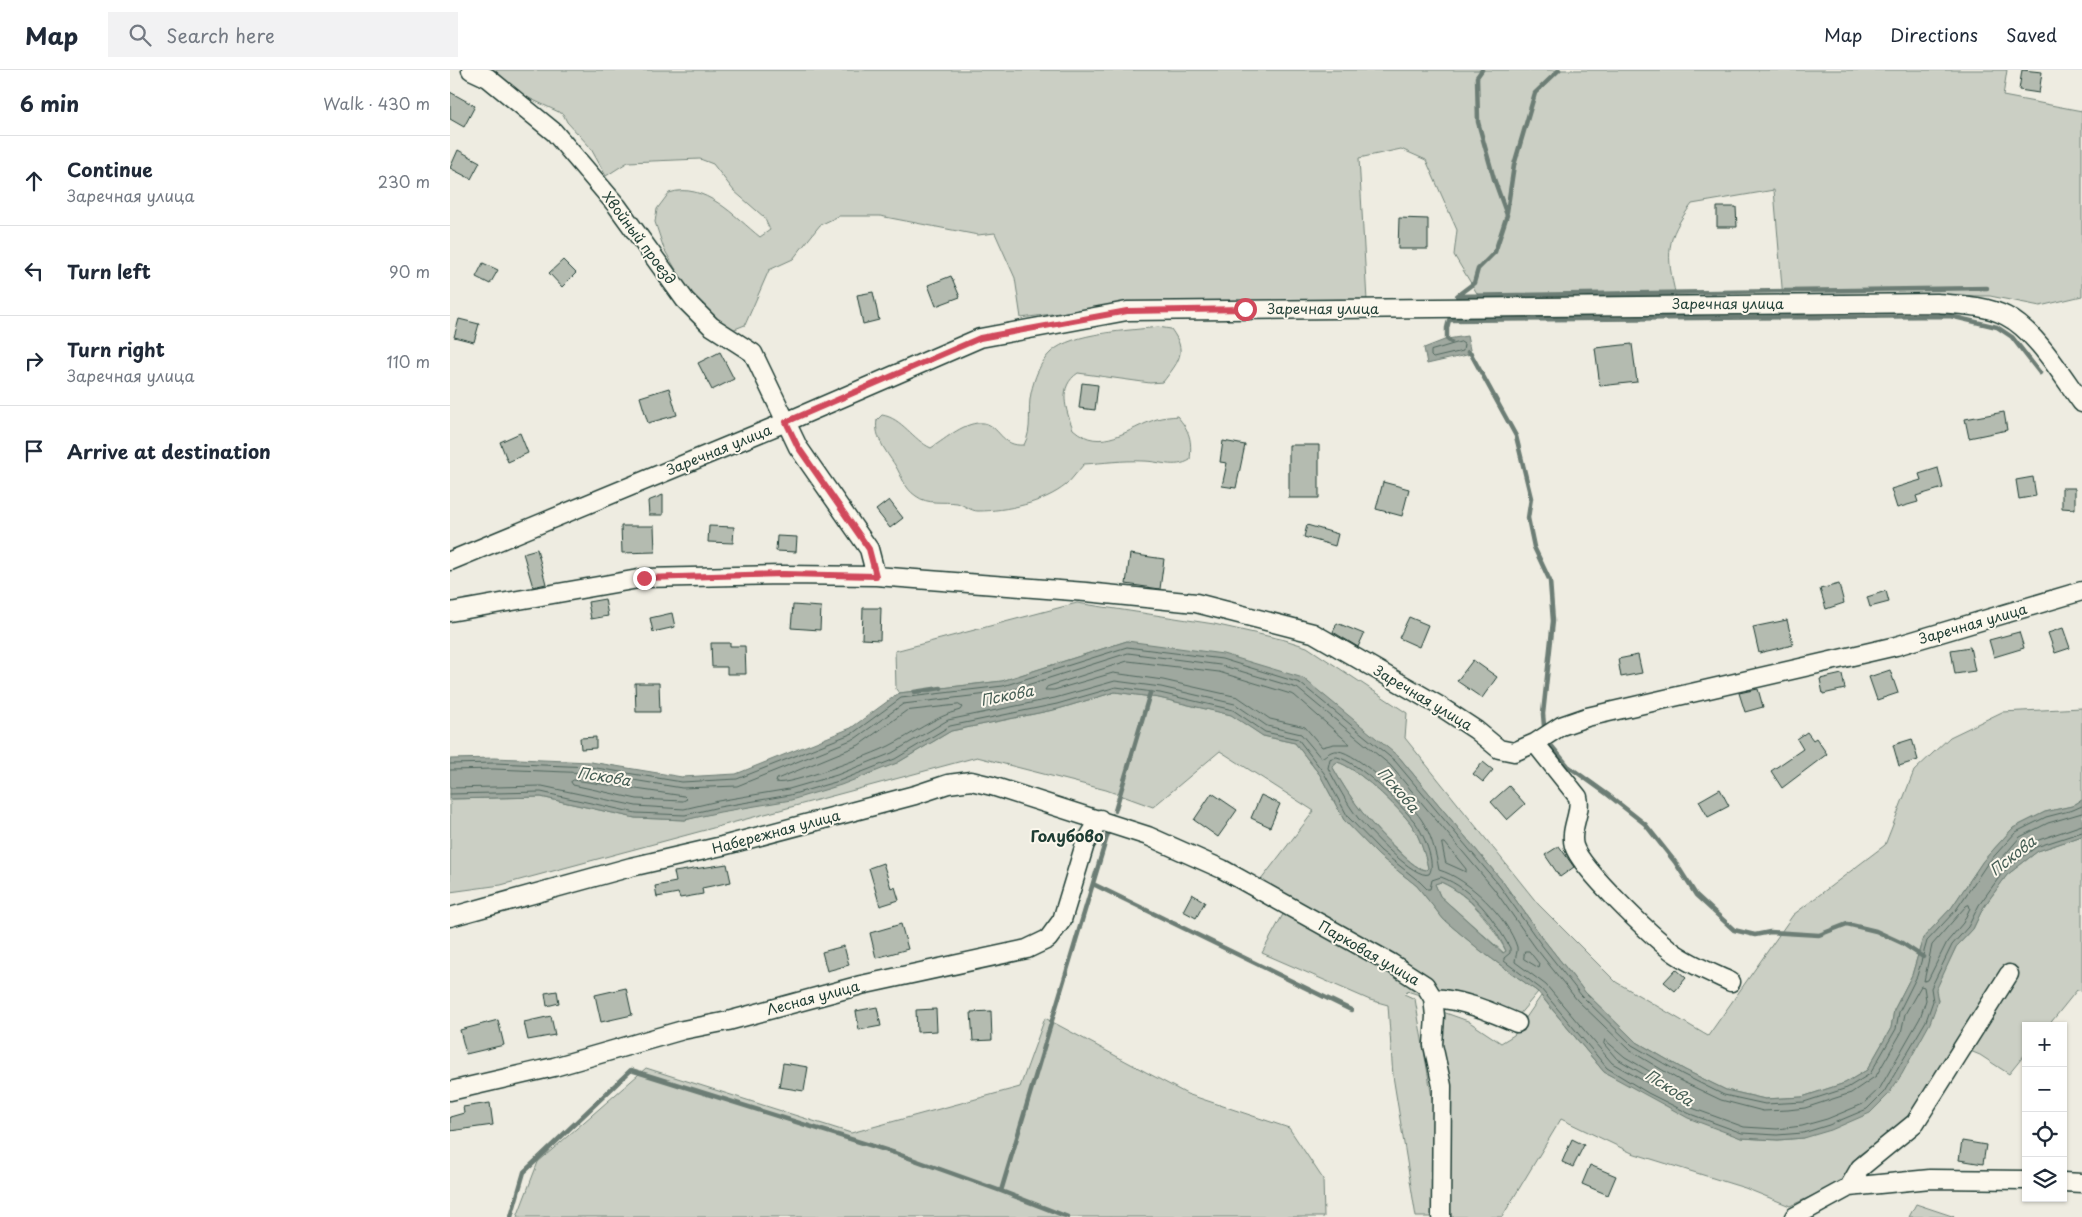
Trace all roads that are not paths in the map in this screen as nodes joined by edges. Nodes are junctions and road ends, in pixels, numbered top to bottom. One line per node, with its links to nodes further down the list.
1 (471, 70): 3 (street, Хвойный проезд)
2 (2082, 403): 3 (street, Заречная улица)
3 (786, 422): 4 (street, Заречная улица); 5 (street, Хвойный проезд)
4 (450, 561)
5 (876, 576): 7 (street, Заречная улица); 8 (street, Заречная улица)
6 (2082, 592): 8 (street, Заречная улица)
7 (450, 612)
8 (1535, 743): 12 (street)
9 (1100, 819): 10 (street, Набережная улица); 13 (street, Парковая улица); 15 (street, Лесная улица)
10 (450, 917)
11 (2009, 974): 19 (street)
12 (1731, 982)
13 (1433, 998): 14 (street); 20 (street)
14 (1517, 1023)
15 (450, 1092)
16 (2022, 1180): 19 (street)
17 (2067, 1182): 18 (street)
18 (2082, 1184)
19 (1849, 1187): 21 (street)
20 (1441, 1217)
21 (1794, 1217)

